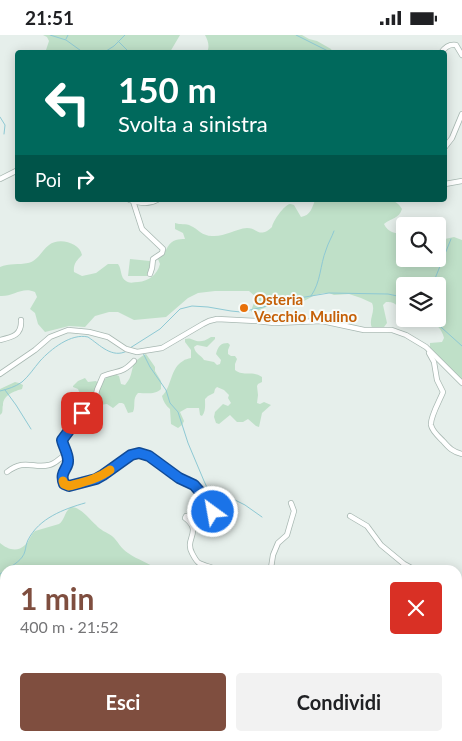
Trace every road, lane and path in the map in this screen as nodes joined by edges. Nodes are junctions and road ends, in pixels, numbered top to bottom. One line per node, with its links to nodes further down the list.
1 (443, 50): 2 (street)
2 (462, 55)
3 (462, 114): 4 (street)
4 (447, 144)
5 (15, 171): 6 (street)
6 (0, 179)
7 (462, 181): 8 (street)
8 (447, 184)
9 (133, 202): 12 (street)
10 (137, 202): 11 (street)
11 (154, 202)
12 (150, 274)
13 (21, 320): 14 (street)
14 (0, 341)
15 (426, 347): 17 (street); 18 (street); 19 (street)
16 (134, 361): 20 (street)
17 (0, 374)
18 (462, 383)
19 (462, 454)
20 (66, 455): 21 (street); 24 (street)
21 (7, 472)
22 (292, 503): 25 (street)
23 (350, 516): 26 (street)
24 (205, 565)
25 (271, 565)
26 (406, 565)

